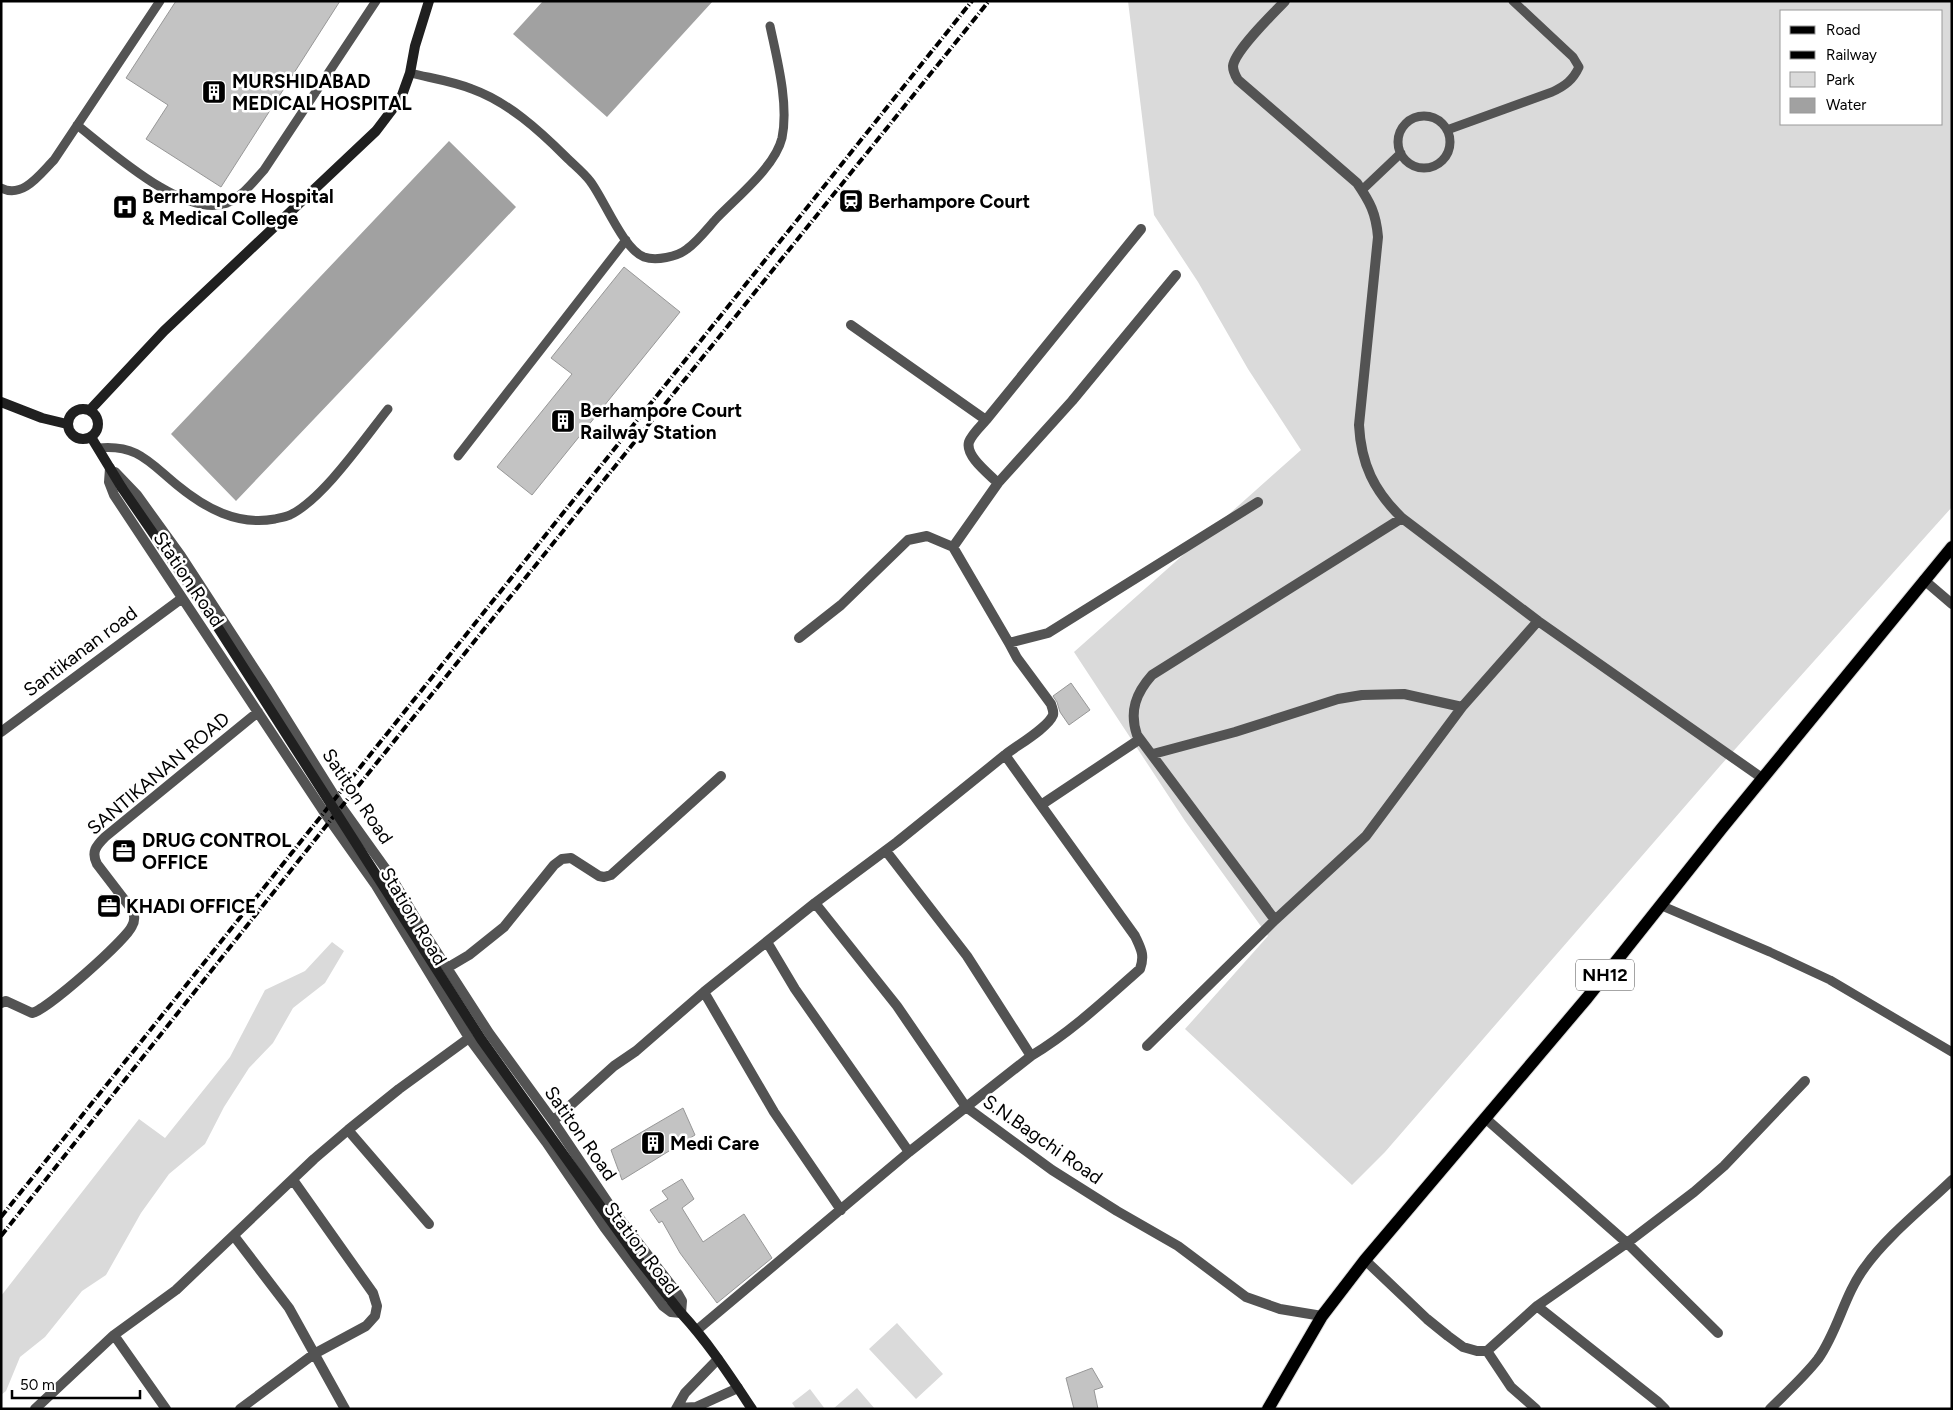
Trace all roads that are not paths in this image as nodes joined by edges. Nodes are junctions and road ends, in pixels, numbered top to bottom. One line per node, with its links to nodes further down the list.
1 (160, 1): 8 (lane)
2 (376, 1): 8 (lane)
3 (429, 1): 7 (street)
4 (1286, 1): 12 (street)
5 (1513, 1): 9 (lane)
6 (770, 26): 14 (lane)
7 (410, 73): 14 (lane); 19 (street)
8 (77, 125): 11 (lane)
9 (1447, 130): 10 (lane); 10 (lane)
10 (1401, 153): 12 (lane)
11 (1, 188)
12 (1362, 190): 29 (street)
13 (1141, 229): 20 (street)
14 (626, 240): 24 (lane)
15 (1176, 275): 26 (street)
16 (851, 325): 20 (street)
17 (1, 402): 21 (street)
18 (388, 409): 23 (lane)
19 (90, 410): 21 (street); 22 (street)
20 (986, 420): 26 (street)
21 (67, 424): 22 (street)
22 (91, 437): 23 (street, Station Road)
23 (98, 448): 25 (street, Station Road)
24 (458, 456)
25 (109, 466): 27 (street, Station Road); 33 (street, Station Road); 73 (street, Station Road, bridge)
26 (998, 483): 30 (street)
27 (137, 495): 52 (street, Satiton Road)
28 (1258, 502): 37 (street)
29 (1402, 518): 35 (street); 41 (street)
30 (953, 547): 36 (street); 37 (street)
31 (1952, 547): 32 (main road, NH12)
32 (1924, 580): 34 (street); 45 (main road, NH12)
33 (181, 599): 39 (street, Station Road); 40 (street, Santikanan road)
34 (1952, 604)
35 (1538, 621): 38 (street); 45 (street)
36 (800, 638)
37 (1009, 643): 43 (street)
38 (1462, 708): 42 (street); 50 (street)
39 (258, 712): 54 (street, SANTIKANAN ROAD); 55 (street, Station Road)
40 (1, 732)
41 (1140, 739): 42 (street); 46 (street)
42 (1153, 754): 50 (street)
43 (1005, 755): 46 (street); 47 (street)
44 (721, 776): 52 (street)
45 (1762, 778): 49 (main road, NH12)
46 (1041, 805): 58 (street)
47 (886, 851): 48 (street); 58 (street)
48 (815, 903): 51 (street); 60 (street, S.N.Bagchi Road)
49 (1660, 905): 57 (lane); 61 (main road, NH12)
50 (1275, 920): 56 (street)
51 (767, 942): 53 (street); 64 (street)
52 (448, 968): 62 (street, Satiton Road)
53 (704, 992): 62 (street); 67 (street)
54 (1, 1003)
55 (470, 1038): 63 (street); 73 (street, Station Road)
56 (1147, 1046)
57 (1952, 1052)
58 (1031, 1056): 60 (street)
59 (1805, 1081): 70 (street)
60 (966, 1107): 64 (street); 74 (street, S.N.Bagchi Road)
61 (1485, 1118): 70 (street); 71 (main road, NH12)
62 (553, 1121): 73 (street, Satiton Road)
63 (348, 1130): 65 (street); 68 (street)
64 (908, 1152): 67 (street)
65 (293, 1180): 69 (street); 79 (street)
66 (1952, 1180): 91 (street)
67 (841, 1210): 75 (street)
68 (429, 1224)
69 (234, 1236): 77 (street); 79 (street)
70 (1626, 1243): 72 (street); 76 (street)
71 (1365, 1260): 74 (main road, NH12); 78 (street)
72 (1537, 1306): 78 (street); 82 (street)
73 (681, 1313): 75 (street)
74 (1322, 1316): 83 (main road, NH12)
75 (697, 1330): 80 (street)
76 (1718, 1333)
77 (114, 1335): 85 (street); 86 (street)
78 (1487, 1351): 90 (street)
79 (314, 1354): 87 (street); 88 (street)
80 (718, 1359): 81 (street); 84 (street)
81 (738, 1388): 84 (street); 89 (street)
82 (1658, 1406)
83 (1267, 1407)
84 (677, 1408)
85 (35, 1409)
86 (166, 1409)
87 (240, 1409)
88 (345, 1409)
89 (752, 1409)
90 (1536, 1409)
91 (1770, 1409)

